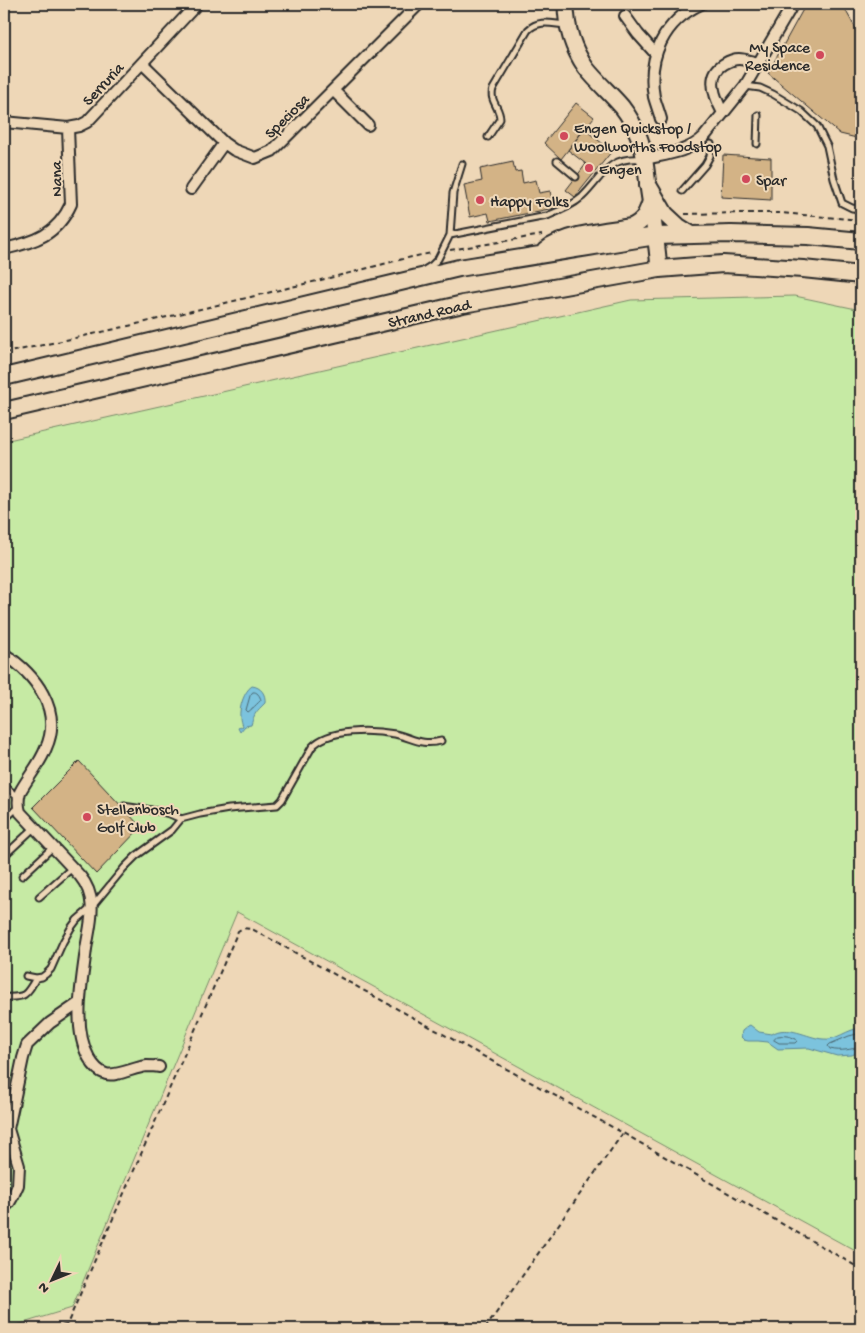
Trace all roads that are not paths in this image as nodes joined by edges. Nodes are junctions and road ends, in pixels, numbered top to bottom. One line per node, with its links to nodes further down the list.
1 (198, 4): 9 (street, Serruria)
2 (419, 4): 12 (street, Speciosa)
3 (566, 4): 7 (street)
4 (793, 4): 10 (street)
5 (694, 5): 8 (street)
6 (625, 16): 8 (street)
7 (568, 26): 19 (lane); 23 (street)
8 (655, 53): 15 (street)
9 (142, 63): 18 (street, Serruria); 20 (street, Speciosa)
10 (759, 63): 11 (street); 13 (street)
11 (745, 86): 13 (street); 31 (lane)
12 (333, 90): 17 (street); 20 (street, Speciosa)
13 (723, 113): 23 (street)
14 (758, 115): 22 (lane)
15 (661, 119)
16 (4, 122): 18 (street, Serruria)
17 (368, 125)
18 (68, 128): 36 (street, Nana)
19 (488, 137)
20 (224, 143): 28 (street)
21 (711, 144): 29 (lane)
22 (757, 144)
23 (645, 159): 27 (street); 32 (lane)
24 (557, 161): 26 (lane)
25 (462, 164): 32 (lane)
26 (576, 177)
27 (648, 185): 30 (street); 33 (main road)
28 (191, 189)
29 (682, 191)
30 (651, 202): 34 (street); 37 (main road)
31 (861, 210)
32 (450, 235): 40 (lane)
33 (692, 235): 34 (main road); 35 (main road)
34 (656, 236): 37 (main road); 38 (street)
35 (861, 241)
36 (4, 249)
37 (540, 255): 40 (main road)
38 (659, 269): 39 (main road, Strand Road); 42 (main road, Strand Road)
39 (861, 275)
40 (402, 282): 41 (main road)
41 (4, 377)
42 (4, 411)
43 (4, 654): 46 (street)
44 (441, 742): 48 (lane)
45 (4, 785): 46 (lane)
46 (18, 803): 49 (lane); 50 (street)
47 (124, 806): 48 (lane)
48 (181, 819): 56 (lane)
49 (4, 820)
50 (34, 828): 51 (street); 52 (lane)
51 (53, 847): 53 (street); 54 (lane)
52 (4, 856)
53 (72, 868): 55 (lane); 56 (street)
54 (22, 876)
55 (39, 897)
56 (92, 908): 58 (lane); 60 (street)
57 (26, 976): 58 (lane)
58 (36, 978): 59 (lane)
59 (4, 997)
60 (79, 1004): 61 (street); 62 (street)
61 (159, 1066)
62 (4, 1208)

